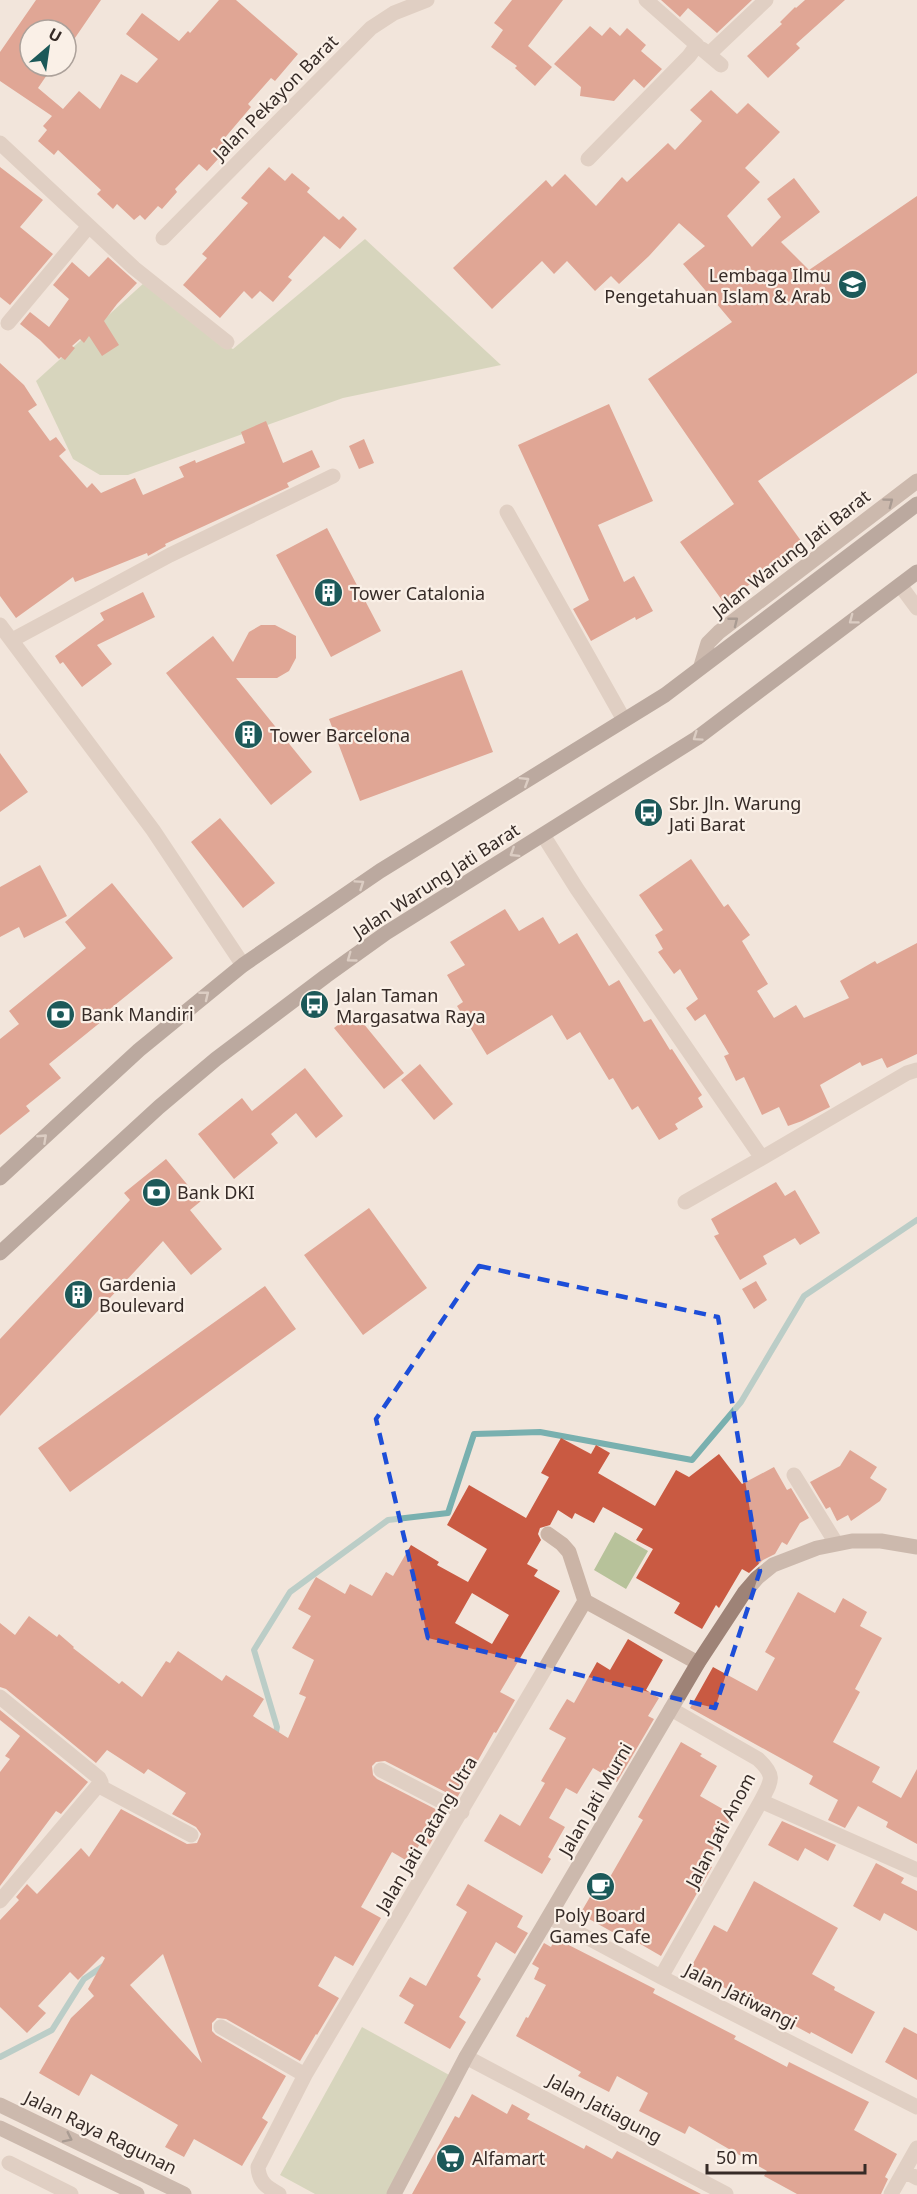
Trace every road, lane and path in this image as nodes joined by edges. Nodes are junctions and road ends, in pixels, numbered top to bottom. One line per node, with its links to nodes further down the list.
1 (427, 0): 9 (street, Jalan Pekayon Barat)
2 (646, 0): 4 (street)
3 (766, 0): 4 (street)
4 (703, 50): 5 (street); 7 (street)
5 (721, 65)
6 (0, 143): 8 (street)
7 (588, 159)
8 (89, 226): 10 (street); 11 (street)
9 (163, 238)
10 (8, 322)
11 (227, 342)
12 (333, 476): 20 (street)
13 (917, 481): 21 (street, Jalan Warung Jati Barat, one-way to 13)
14 (917, 504): 21 (main road, Jalan Warung Jati Barat)
15 (507, 512): 22 (street)
16 (917, 572): 17 (main road, Jalan Warung Jati Barat)
17 (900, 585): 18 (street); 23 (main road, Jalan Warung Jati Barat, one-way to 23)
18 (917, 608)
19 (0, 626): 20 (street)
20 (12, 640): 24 (street)
21 (701, 666): 22 (main road, Jalan Warung Jati Barat)
22 (624, 720): 24 (main road, Jalan Warung Jati Barat, one-way to 22)
23 (543, 835): 26 (street); 29 (main road, Jalan Warung Jati Barat, one-way to 29)
24 (243, 965): 27 (main road, Jalan Warung Jati Barat, one-way to 24)
25 (917, 1071): 26 (street)
26 (762, 1158): 28 (street)
27 (0, 1178)
28 (685, 1202)
29 (0, 1254)
30 (794, 1475): 32 (street)
31 (548, 1534): 34 (street)
32 (836, 1543): 33 (street, Jalan Jati Murni); 35 (street, Jalan Jati Murni)
33 (917, 1547)
34 (585, 1601): 35 (street); 41 (street, Jalan Jati Patang Utra)
35 (698, 1663): 37 (street, Jalan Jati Murni)
36 (0, 1697): 39 (street)
37 (671, 1709): 40 (street, Jalan Jati Anom); 45 (street, Jalan Jati Murni)
38 (381, 1770): 41 (street)
39 (99, 1782): 42 (street); 44 (street)
40 (761, 1801): 43 (street); 46 (street, Jalan Jati Anom)
41 (462, 1812): 49 (street, Jalan Jati Patang Utra)
42 (191, 1835)
43 (917, 1870)
44 (0, 1901)
45 (549, 1917): 46 (street, Jalan Jatiwangi); 48 (street, Jalan Jati Murni)
46 (661, 1977): 51 (street, Jalan Jatiwangi)
47 (221, 2027): 49 (street)
48 (466, 2057): 60 (street, Jalan Jati Murni); 61 (street, Jalan Jatiagung)
49 (305, 2075): 59 (street, Jalan Jati Patang Utra)
50 (0, 2105): 58 (street, Jalan Raya Ragunan, one-way to 58)
51 (917, 2107)
52 (4, 2130): 57 (street)
53 (917, 2148): 55 (street)
54 (9, 2163): 56 (street)
55 (910, 2175): 62 (street)
56 (70, 2194)
57 (137, 2194)
58 (184, 2194)
59 (279, 2194)
60 (394, 2194)
61 (726, 2194)
62 (891, 2194)

